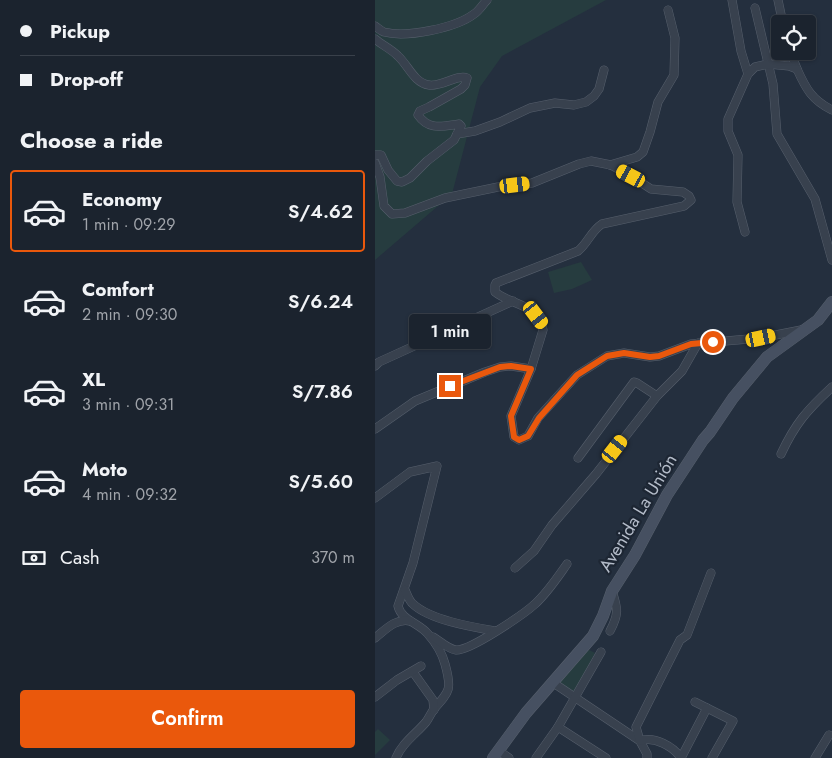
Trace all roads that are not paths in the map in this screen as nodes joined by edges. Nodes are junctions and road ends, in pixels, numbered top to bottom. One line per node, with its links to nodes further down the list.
1 (487, 0): 7 (street)
2 (732, 0): 13 (street)
3 (777, 0): 6 (street)
4 (755, 8): 10 (street)
5 (668, 10): 18 (street)
6 (781, 15)
7 (375, 26)
8 (375, 39): 15 (street)
9 (794, 60): 11 (street)
10 (768, 64): 11 (street); 13 (street); 20 (street)
11 (797, 69): 14 (street)
12 (605, 70): 15 (street)
13 (748, 74): 19 (street)
14 (832, 110)
15 (457, 134): 16 (street)
16 (375, 155)
17 (375, 163): 18 (street)
18 (610, 165): 21 (street)
19 (745, 232)
20 (832, 260)
21 (513, 300): 25 (street); 26 (street)
22 (832, 302): 23 (main road, Avenida La Unión)
23 (806, 328): 24 (street); 37 (main road, Avenida La Unión)
24 (698, 343): 26 (street); 28 (street)
25 (376, 364)
26 (531, 369): 29 (street)
27 (832, 387): 30 (street)
28 (657, 396): 31 (street); 34 (street)
29 (375, 429)
30 (781, 454)
31 (578, 458)
32 (375, 498): 36 (street)
33 (567, 564): 39 (street)
34 (515, 568)
35 (711, 573): 54 (street)
36 (405, 590): 38 (street); 39 (street)
37 (612, 591): 40 (street); 46 (main road, Avenida La Unión)
38 (411, 621): 41 (street); 42 (street)
39 (495, 631): 41 (street)
40 (610, 632)
41 (427, 633): 51 (street)
42 (375, 638)
43 (601, 652): 48 (street)
44 (421, 666): 45 (street)
45 (413, 672): 47 (street); 51 (street)
46 (552, 682): 48 (street); 55 (main road, Avenida La Unión)
47 (375, 697)
48 (577, 698): 52 (street); 54 (street)
49 (695, 702): 50 (street)
50 (707, 708): 61 (street); 62 (street)
51 (434, 710): 56 (street)
52 (559, 727): 58 (street); 59 (street)
53 (829, 735): 63 (street)
54 (640, 741): 60 (street); 61 (street)
55 (496, 755): 57 (street)
56 (396, 758)
57 (509, 758)
58 (536, 758)
59 (606, 758)
60 (647, 758)
61 (681, 758)
62 (712, 758)
63 (815, 758)

